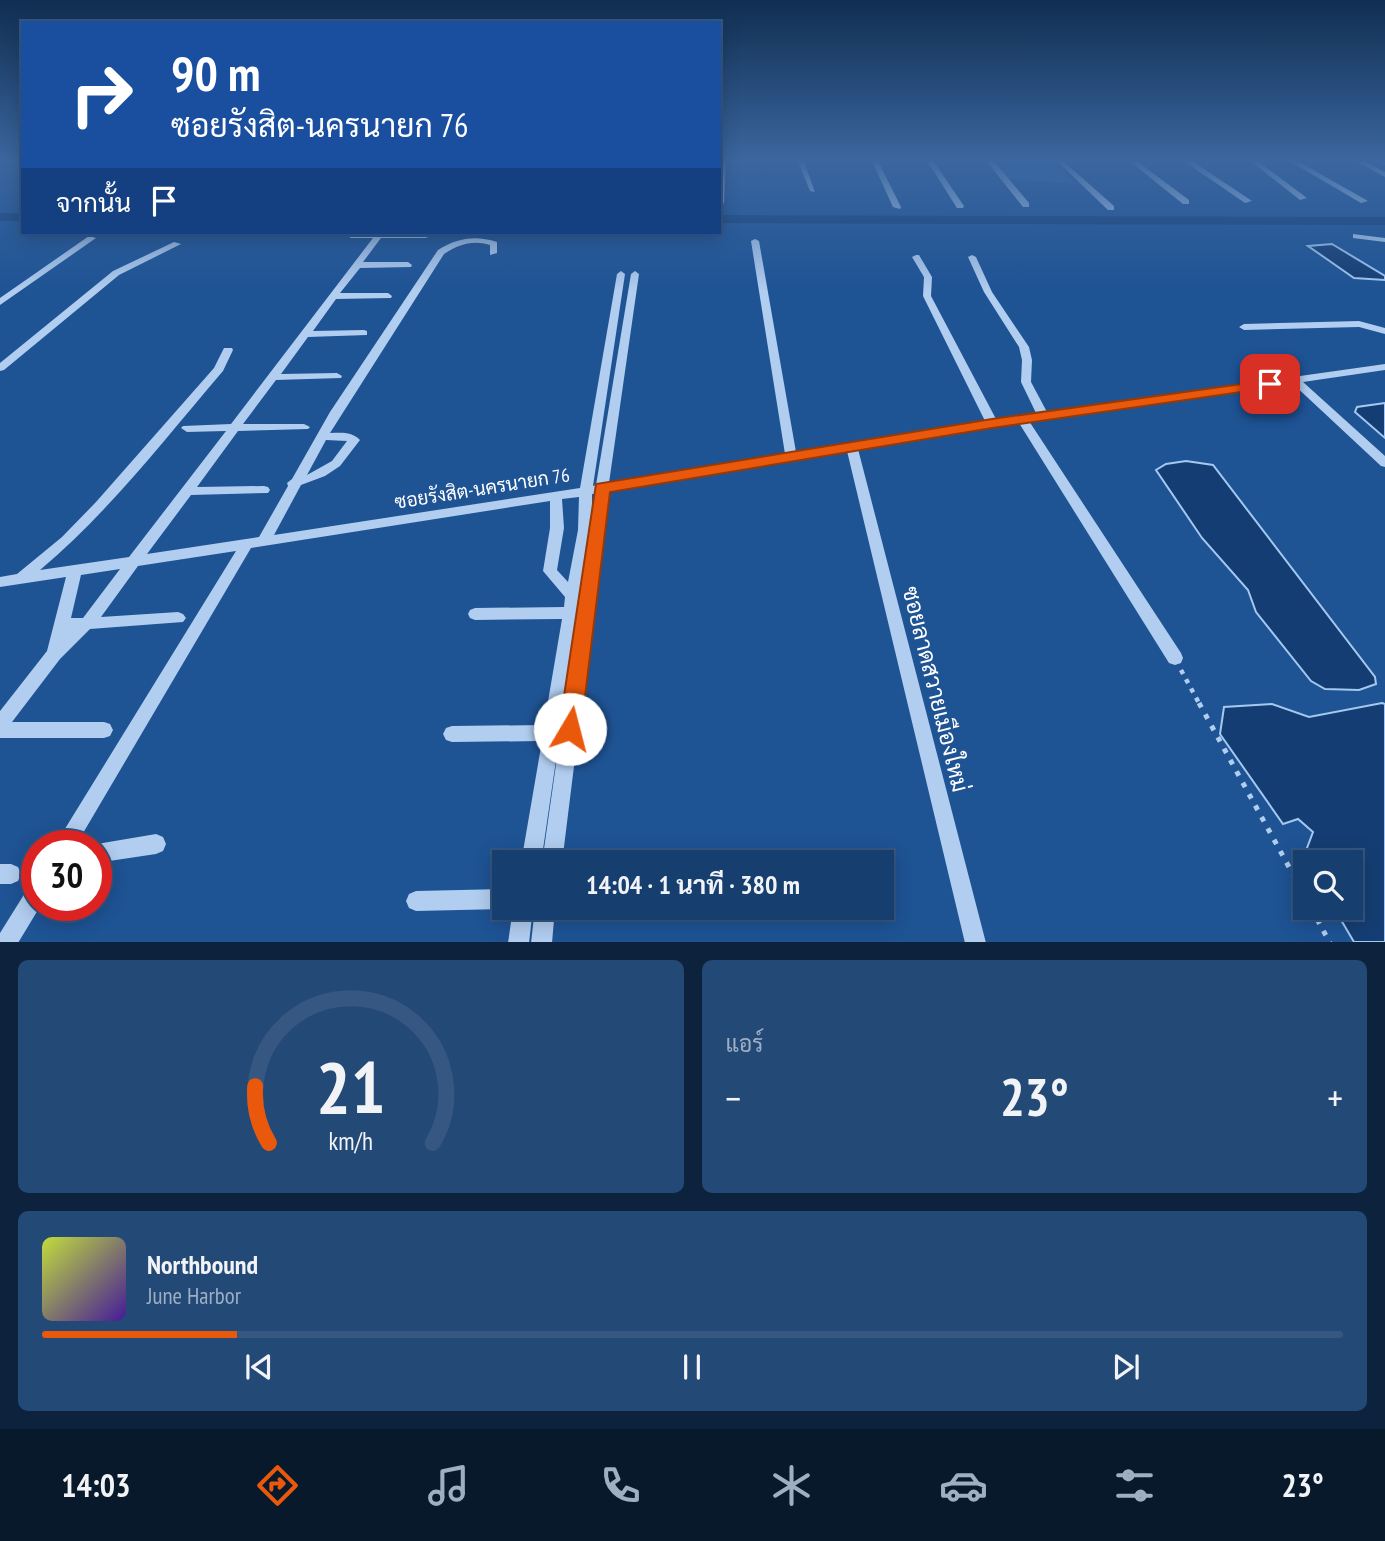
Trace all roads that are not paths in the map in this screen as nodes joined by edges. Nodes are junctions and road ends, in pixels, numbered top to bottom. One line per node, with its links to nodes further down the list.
1 (896, 203): 4 (street)
2 (958, 203): 5 (street)
3 (1106, 203): 6 (street)
4 (897, 206)
5 (960, 206)
6 (1111, 208)
7 (351, 236): 8 (street)
8 (379, 236): 9 (street); 18 (street)
9 (426, 236)
10 (1356, 236): 12 (street)
11 (92, 238): 24 (street)
12 (1385, 240)
13 (755, 241): 43 (street)
14 (177, 244): 31 (street)
15 (493, 254): 41 (street)
16 (915, 257): 37 (street)
17 (972, 257): 35 (street)
18 (358, 265): 19 (street); 22 (street)
19 (408, 265)
20 (621, 274): 46 (street)
21 (635, 274): 46 (street)
22 (334, 296): 23 (street); 27 (street)
23 (388, 296)
24 (0, 302)
25 (1244, 327): 26 (street)
26 (1385, 331)
27 (306, 334): 28 (street); 33 (street)
28 (364, 334)
29 (228, 350): 53 (street)
30 (1385, 367): 34 (street, ซอยรังสิต-นครนายก 76)
31 (0, 368)
32 (337, 376): 33 (street)
33 (274, 377): 40 (street)
34 (1295, 380): 35 (street, ซอยรังสิต-นครนายก 76); 44 (street)
35 (1044, 417): 36 (street, ซอยรังสิต-นครนายก 76)
36 (1023, 420): 37 (street, ซอยรังสิต-นครนายก 76); 61 (street)
37 (992, 423): 42 (street, ซอยรังสิต-นครนายก 76)
38 (304, 427): 40 (street)
39 (187, 428): 40 (street)
40 (236, 428): 48 (street)
41 (322, 437): 45 (street); 45 (street)
42 (852, 447): 43 (street, ซอยรังสิต-นครนายก 76); 80 (street, ซอยลาดสวายเมืองใหม่)
43 (791, 457): 46 (street, ซอยรังสิต-นครนายก 76)
44 (1385, 463)
45 (293, 483): 50 (street)
46 (594, 489): 49 (street, ซอยรังสิต-นครนายก 76); 55 (street); 70 (street)
47 (264, 490): 48 (street)
48 (189, 491): 51 (street)
49 (556, 496): 50 (street, ซอยรังสิต-นครนายก 76); 55 (street)
50 (254, 543): 51 (street, ซอยรังสิต-นครนายก 76); 67 (street)
51 (132, 562): 52 (street, ซอยรังสิต-นครนายก 76); 58 (street)
52 (75, 571): 53 (street, ซอยรังสิต-นครนายก 76); 59 (street)
53 (22, 578): 54 (street, ซอยรังสิต-นครนายก 76)
54 (0, 582)
55 (571, 605): 56 (street); 65 (street)
56 (475, 614)
57 (178, 618): 58 (street)
58 (88, 622): 59 (street); 60 (street)
59 (61, 625): 60 (street)
60 (54, 654): 62 (street)
61 (1175, 659)
62 (0, 724)
63 (0, 730): 64 (street)
64 (104, 730)
65 (551, 733): 66 (street); 69 (street)
66 (453, 734)
67 (74, 830)
68 (156, 844): 71 (street)
69 (533, 850)
70 (553, 850)
71 (112, 851)
72 (492, 899): 73 (street)
73 (416, 901)
74 (21, 918): 77 (street)
75 (521, 920): 78 (street)
76 (544, 920): 79 (street)
77 (7, 942)
78 (518, 942)
79 (541, 942)
80 (976, 942)

